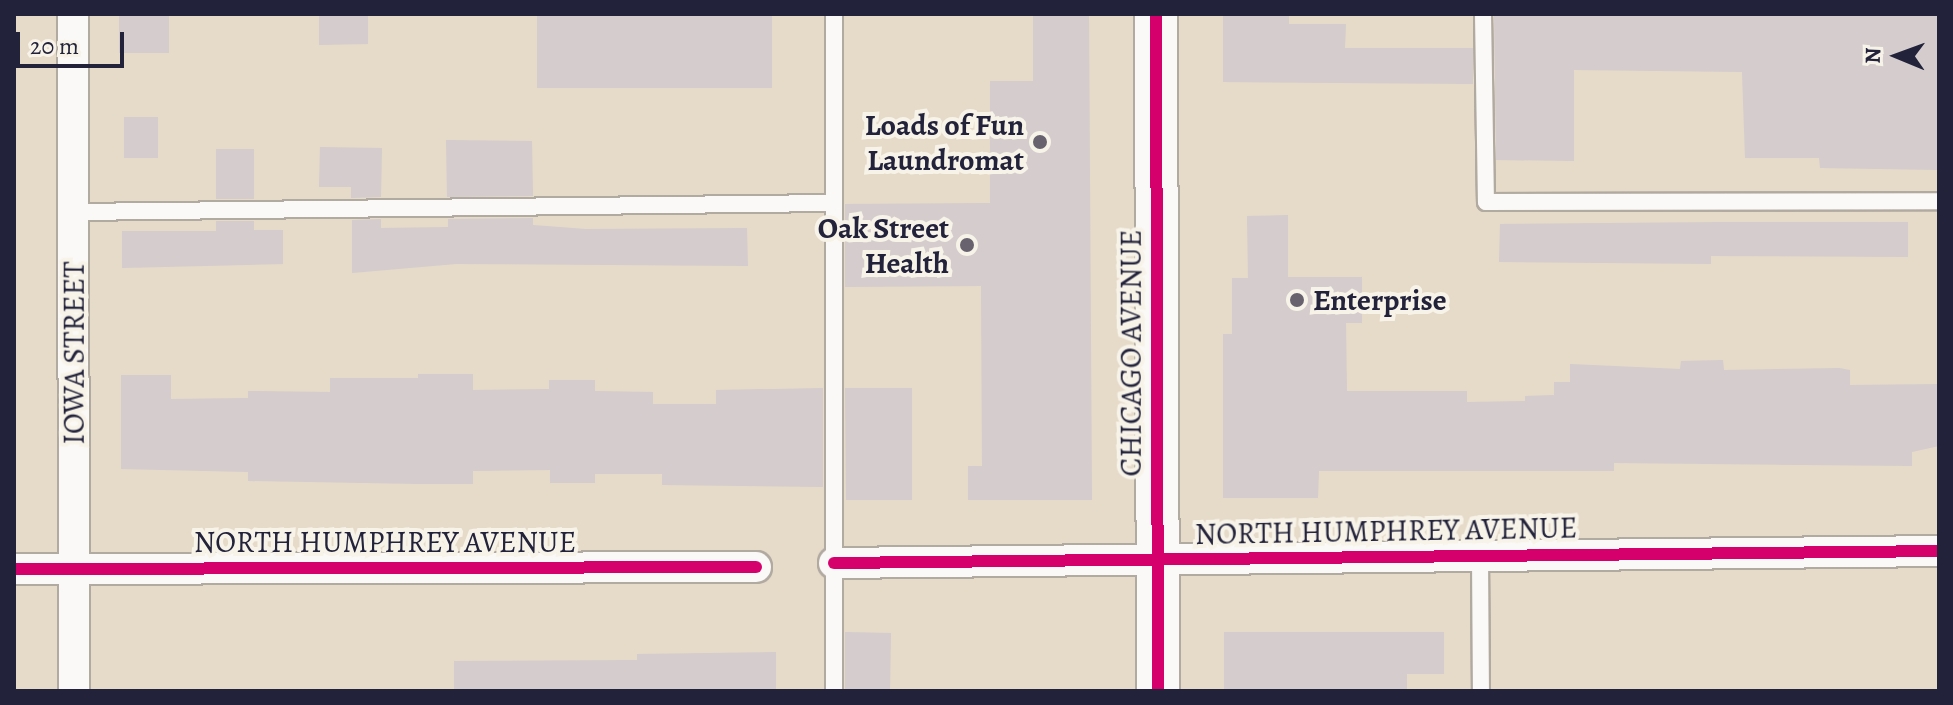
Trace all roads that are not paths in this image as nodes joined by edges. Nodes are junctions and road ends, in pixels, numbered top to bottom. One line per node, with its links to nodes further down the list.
1 (73, 14): 7 (street, IOWA STREET)
2 (834, 14): 6 (lane)
3 (1156, 14): 10 (main road, CHICAGO AVENUE)
4 (1483, 14): 5 (lane)
5 (1939, 201)
6 (834, 203): 7 (lane); 11 (lane)
7 (74, 212): 13 (street, IOWA STREET)
8 (1939, 551): 9 (street, NORTH HUMPHREY AVENUE)
9 (1480, 556): 10 (street, NORTH HUMPHREY AVENUE); 18 (lane)
10 (1158, 559): 11 (street, NORTH HUMPHREY AVENUE); 17 (main road, CHICAGO AVENUE)
11 (834, 563): 16 (lane)
12 (756, 567): 13 (street, NORTH HUMPHREY AVENUE)
13 (74, 568): 14 (street, NORTH HUMPHREY AVENUE); 15 (street, IOWA STREET)
14 (14, 569)
15 (74, 691)
16 (834, 691)
17 (1158, 691)
18 (1481, 691)

